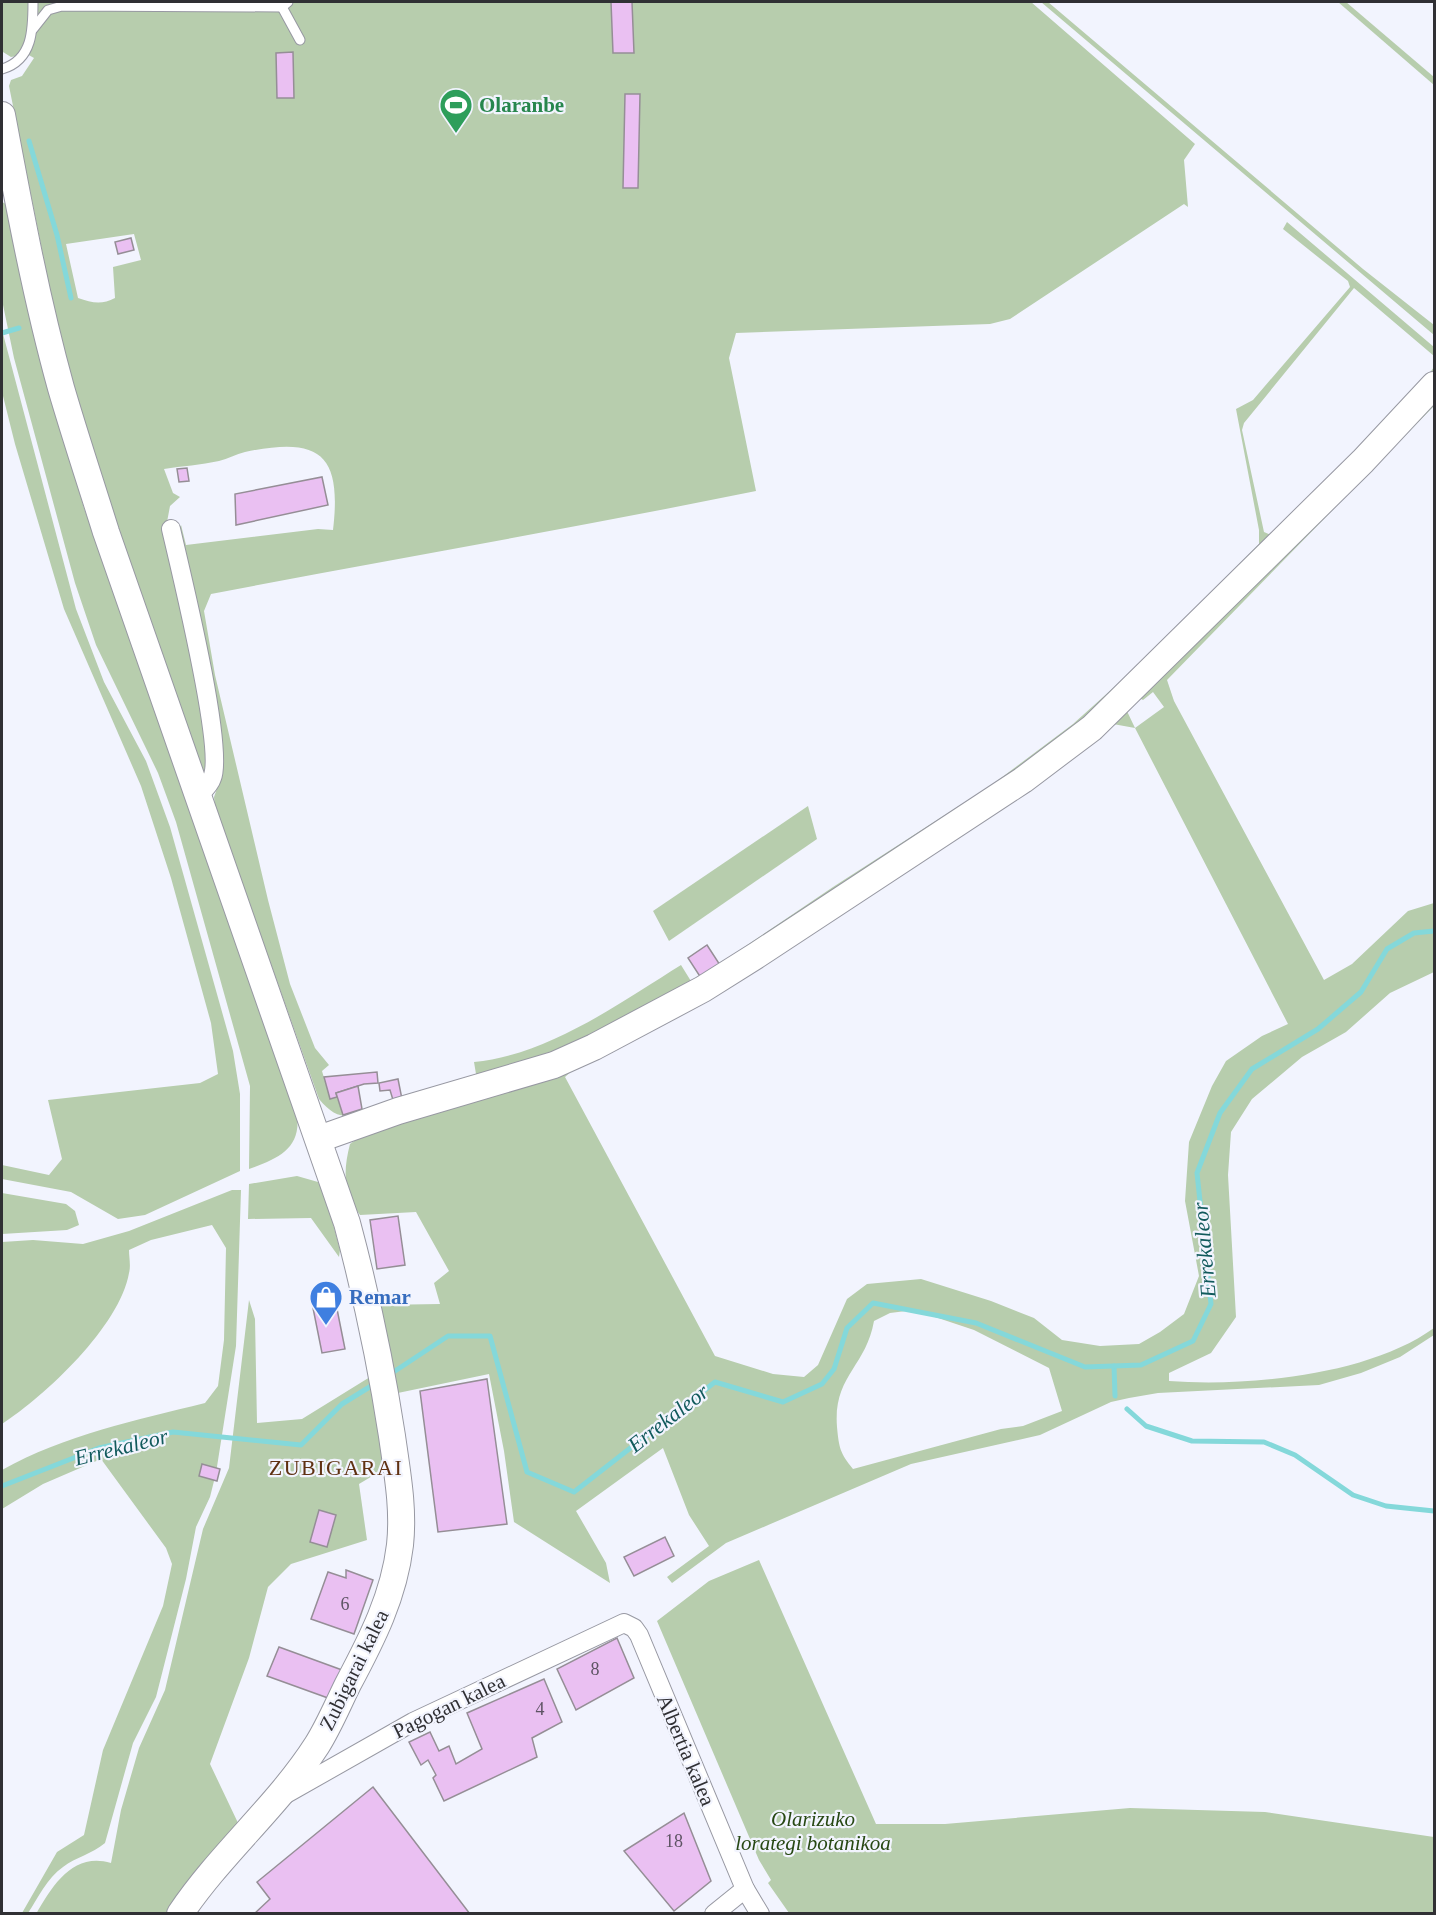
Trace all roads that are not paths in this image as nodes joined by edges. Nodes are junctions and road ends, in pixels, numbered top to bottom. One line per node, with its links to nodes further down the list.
1 (33, 2): 3 (lane)
2 (285, 4): 3 (lane); 4 (lane)
3 (33, 29): 5 (lane)
4 (300, 40)
5 (2, 69)
6 (2, 115): 9 (main road, Zubigarai kalea)
7 (1433, 388): 10 (main road)
8 (171, 529): 9 (street)
9 (198, 796): 10 (main road, Zubigarai kalea)
10 (319, 1138): 12 (main road, Zubigarai kalea)
11 (624, 1623): 12 (street, Pagogan kalea); 13 (street, Albertia kalea)
12 (278, 1798): 14 (main road, Zubigarai kalea)
13 (745, 1889): 15 (street); 16 (street, Albertia kalea)
14 (180, 1914)
15 (714, 1914)
16 (760, 1914)

